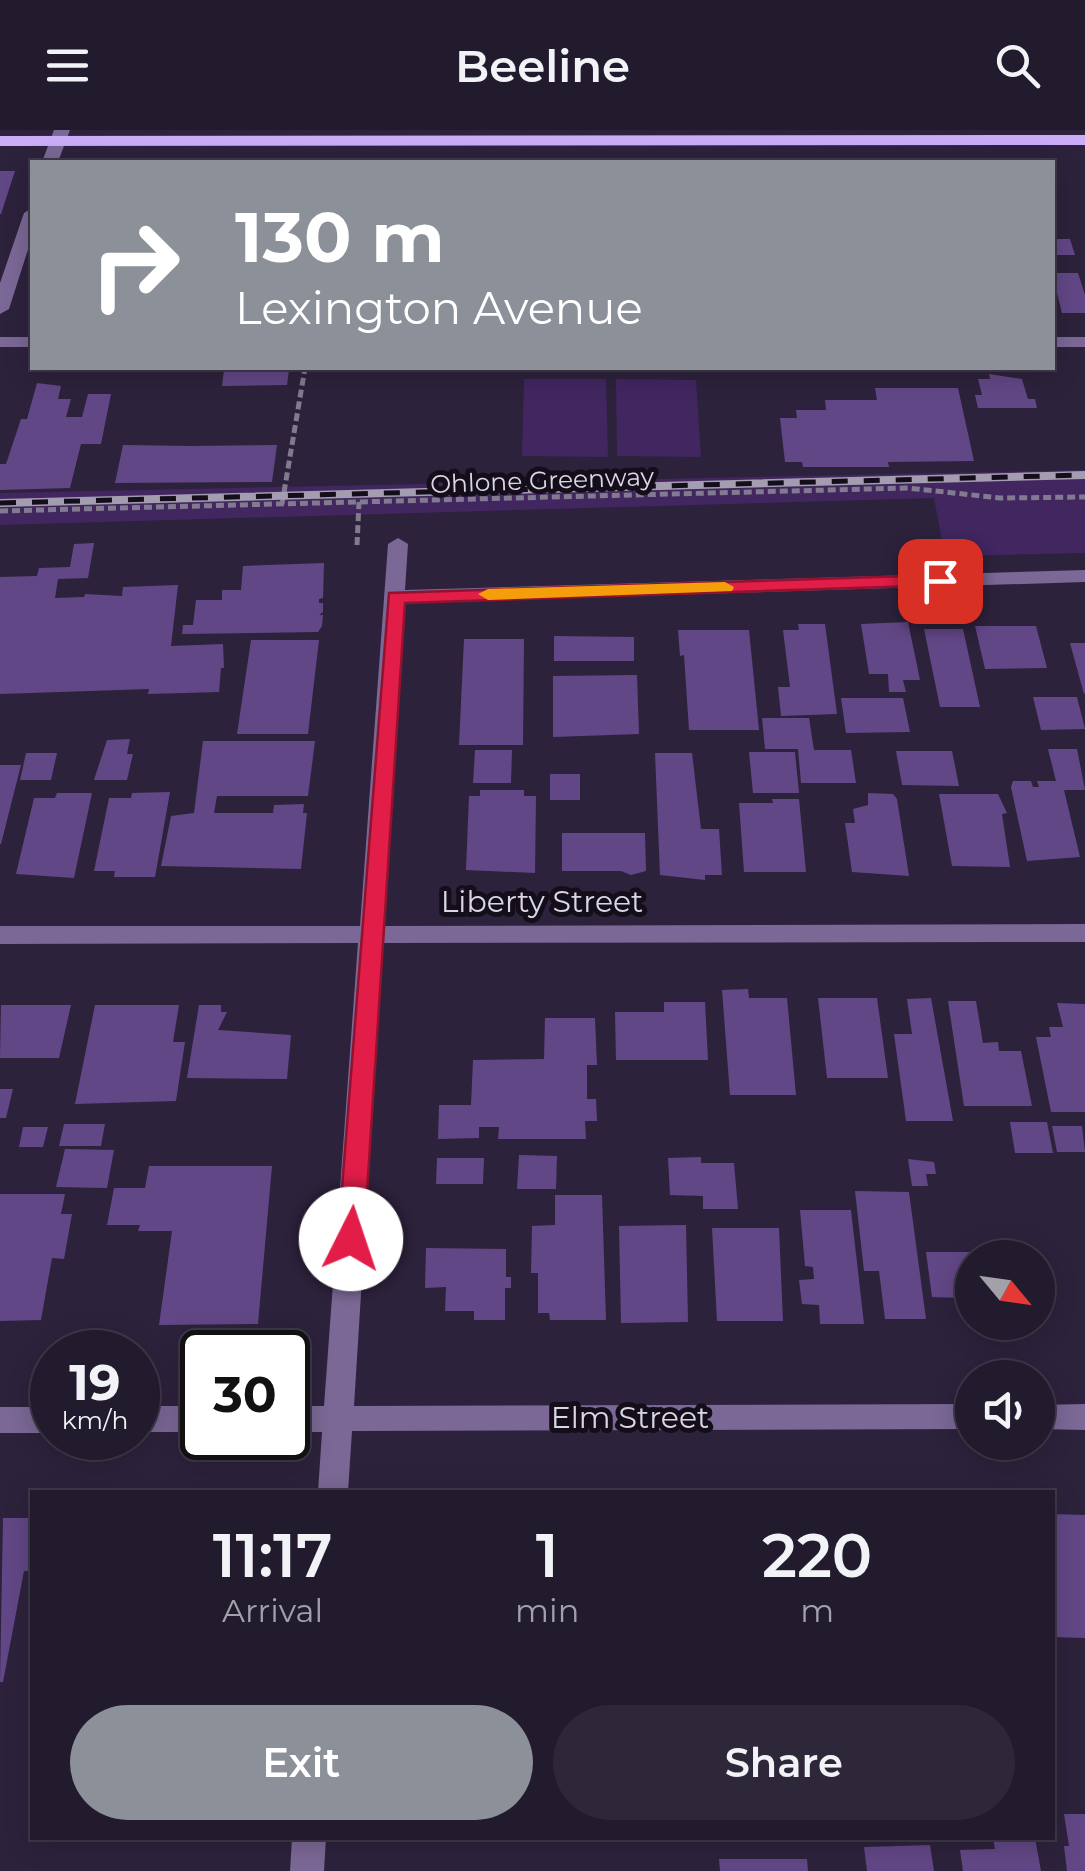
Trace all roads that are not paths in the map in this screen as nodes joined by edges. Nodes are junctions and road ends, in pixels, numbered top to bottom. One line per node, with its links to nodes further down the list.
1 (60, 136): 2 (main road); 3 (main road); 4 (street)
2 (1085, 140)
3 (0, 141)
4 (51, 160)
5 (27, 246): 6 (street)
6 (0, 309)
7 (0, 342): 8 (street)
8 (30, 342)
9 (1055, 342): 10 (street)
10 (1085, 342)
11 (398, 544): 13 (street)
12 (1085, 576): 13 (street)
13 (396, 597): 16 (street)
14 (1085, 933): 16 (street, Liberty Street)
15 (0, 935): 16 (street, Liberty Street)
16 (373, 935): 21 (street)
17 (955, 1417): 21 (street, Elm Street)
18 (1055, 1417): 19 (street)
19 (1085, 1417)
20 (310, 1419): 21 (street, Elm Street)
21 (338, 1419): 24 (street)
22 (0, 1420): 23 (street)
23 (30, 1420)
24 (333, 1490)
25 (309, 1840): 26 (street)
26 (306, 1871)

